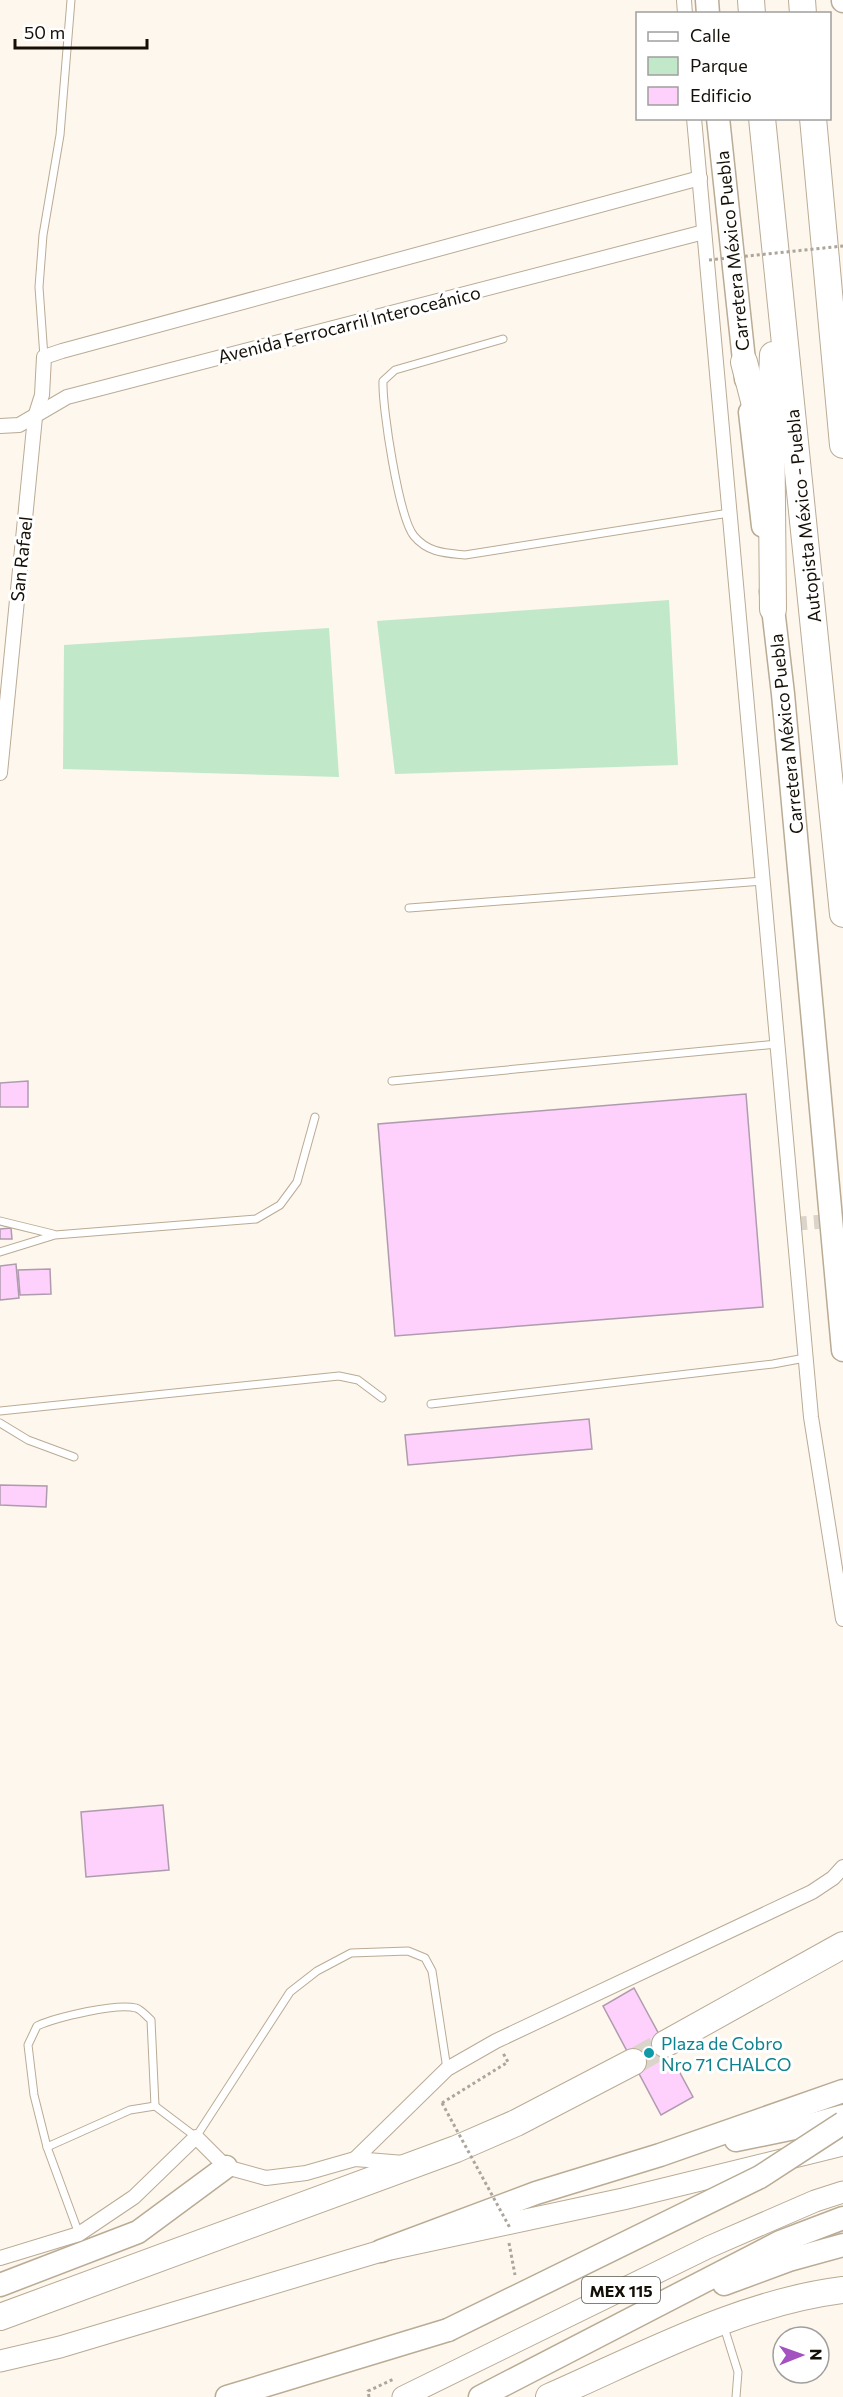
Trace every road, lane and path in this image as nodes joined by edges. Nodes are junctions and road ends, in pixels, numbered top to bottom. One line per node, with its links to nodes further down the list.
1 (71, 0): 12 (lane)
2 (694, 120): 6 (street)
3 (718, 120): 13 (highway, Carretera México Puebla)
4 (762, 120): 10 (highway, Autopista México - Puebla)
5 (813, 120): 16 (highway)
6 (700, 178): 7 (street); 12 (street)
7 (704, 232): 14 (street, Avenida Ferrocarril Interoceánico); 18 (street)
8 (843, 246): 9 (path, bridge)
9 (709, 260)
10 (776, 268): 17 (highway); 19 (highway, Autopista México - Puebla)
11 (503, 339): 18 (lane)
12 (45, 357): 14 (street, San Rafael)
13 (744, 362): 17 (highway); 20 (highway, Carretera México Puebla)
14 (35, 417): 15 (street, Avenida Ferrocarril Interoceánico); 21 (street, San Rafael)
15 (0, 426)
16 (843, 445)
17 (772, 473): 19 (highway); 20 (highway)
18 (729, 513): 22 (street)
19 (812, 605): 24 (highway, Autopista México - Puebla)
20 (773, 609): 31 (highway, Carretera México Puebla)
21 (0, 773)
22 (763, 881): 23 (lane); 25 (street)
23 (409, 908)
24 (843, 914)
25 (777, 1044): 26 (lane); 32 (street)
26 (392, 1081)
27 (315, 1117): 29 (lane)
28 (0, 1221): 29 (lane)
29 (56, 1235): 30 (lane)
30 (0, 1252)
31 (843, 1350)
32 (805, 1358): 34 (lane); 38 (street)
33 (382, 1398): 35 (lane)
34 (430, 1404)
35 (0, 1411)
36 (0, 1423): 37 (lane)
37 (74, 1457)
38 (843, 1619)
39 (843, 1867): 41 (street)
40 (843, 1945): 42 (highway)
41 (496, 2041): 44 (street); 58 (path, bridge)
42 (665, 2044)
43 (633, 2062): 54 (highway)
44 (447, 2069): 49 (lane); 53 (street)
45 (843, 2091): 52 (highway)
46 (155, 2106): 49 (lane); 51 (lane); 51 (lane)
47 (843, 2115): 52 (highway)
48 (843, 2122): 70 (highway, bridge)
49 (196, 2137): 55 (street); 59 (street)
50 (843, 2145): 61 (main road)
51 (47, 2147): 59 (lane)
52 (660, 2155): 61 (highway)
53 (355, 2159): 54 (street); 55 (street)
54 (415, 2164): 65 (highway)
55 (226, 2167): 63 (highway)
56 (843, 2192): 69 (main road, MEX 115)
57 (843, 2218): 66 (highway)
58 (510, 2228)
59 (79, 2234): 62 (street)
60 (843, 2246): 66 (highway)
61 (381, 2251): 68 (main road)
62 (0, 2258)
63 (0, 2285)
64 (843, 2290): 67 (highway)
65 (0, 2317)
66 (635, 2317): 72 (highway)
67 (722, 2321): 73 (highway); 74 (lane)
68 (0, 2361)
69 (400, 2387): 71 (path)
70 (227, 2397)
71 (369, 2397)
72 (480, 2397)
73 (549, 2397)
74 (736, 2397)

